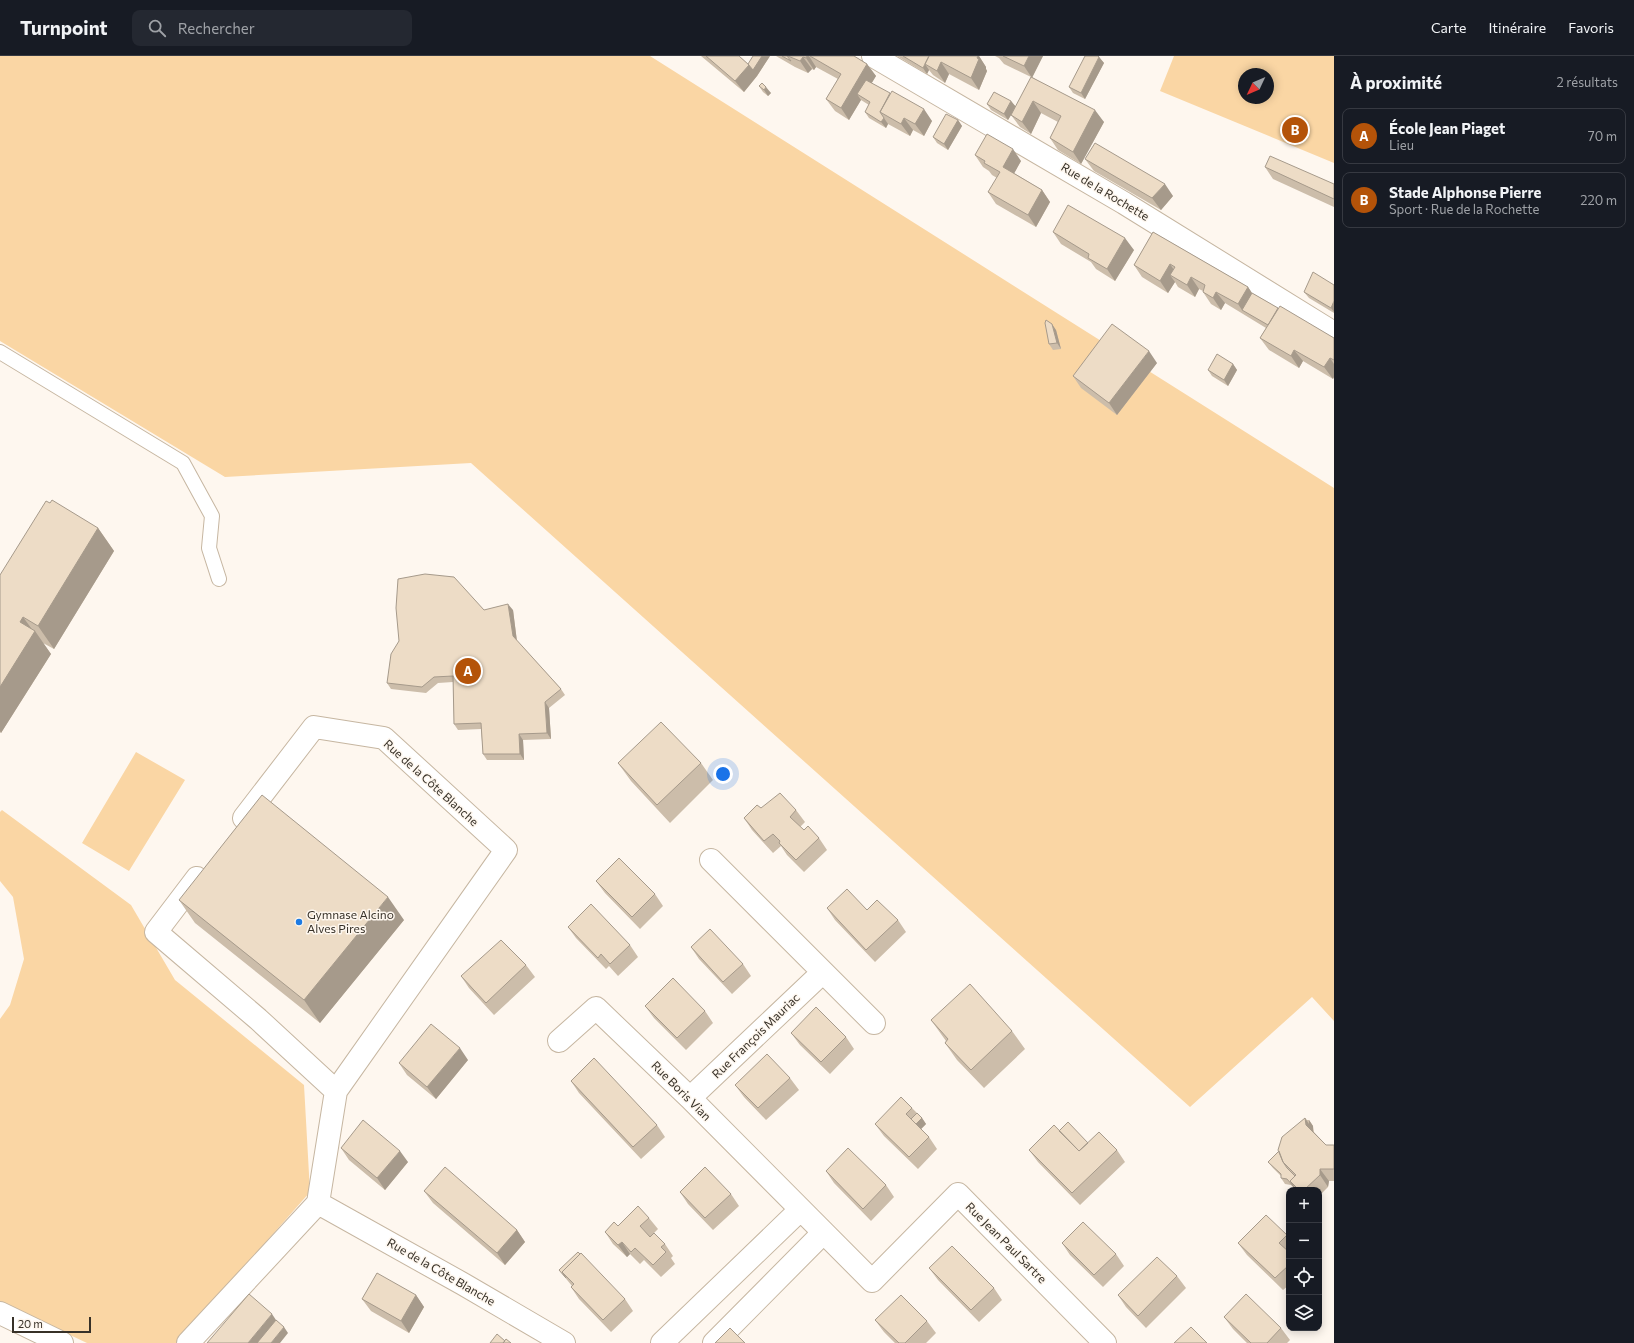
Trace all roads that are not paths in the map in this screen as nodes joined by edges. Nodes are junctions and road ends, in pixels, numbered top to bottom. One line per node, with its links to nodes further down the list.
1 (872, 56): 2 (street, Rue de la Rochette)
2 (1334, 333)
3 (0, 352): 4 (lane)
4 (219, 579)
5 (232, 833): 11 (street, Rue de la Côte Blanche)
6 (711, 860): 8 (street)
7 (208, 864): 11 (street)
8 (822, 973): 9 (street); 12 (street, Rue François Mauriac)
9 (874, 1023)
10 (559, 1041): 12 (street, Rue Boris Vian)
11 (336, 1091): 13 (street, Rue de la Côte Blanche)
12 (690, 1098): 14 (street, Rue Boris Vian)
13 (318, 1203): 18 (street); 19 (street, Rue de la Côte Blanche)
14 (800, 1210): 15 (street, Rue Jean Paul Sartre); 20 (street)
15 (823, 1233): 21 (street); 22 (street, Rue Jean Paul Sartre)
16 (0, 1313): 17 (street)
17 (62, 1343)
18 (188, 1343)
19 (564, 1343)
20 (662, 1343)
21 (714, 1343)
22 (1105, 1343)

